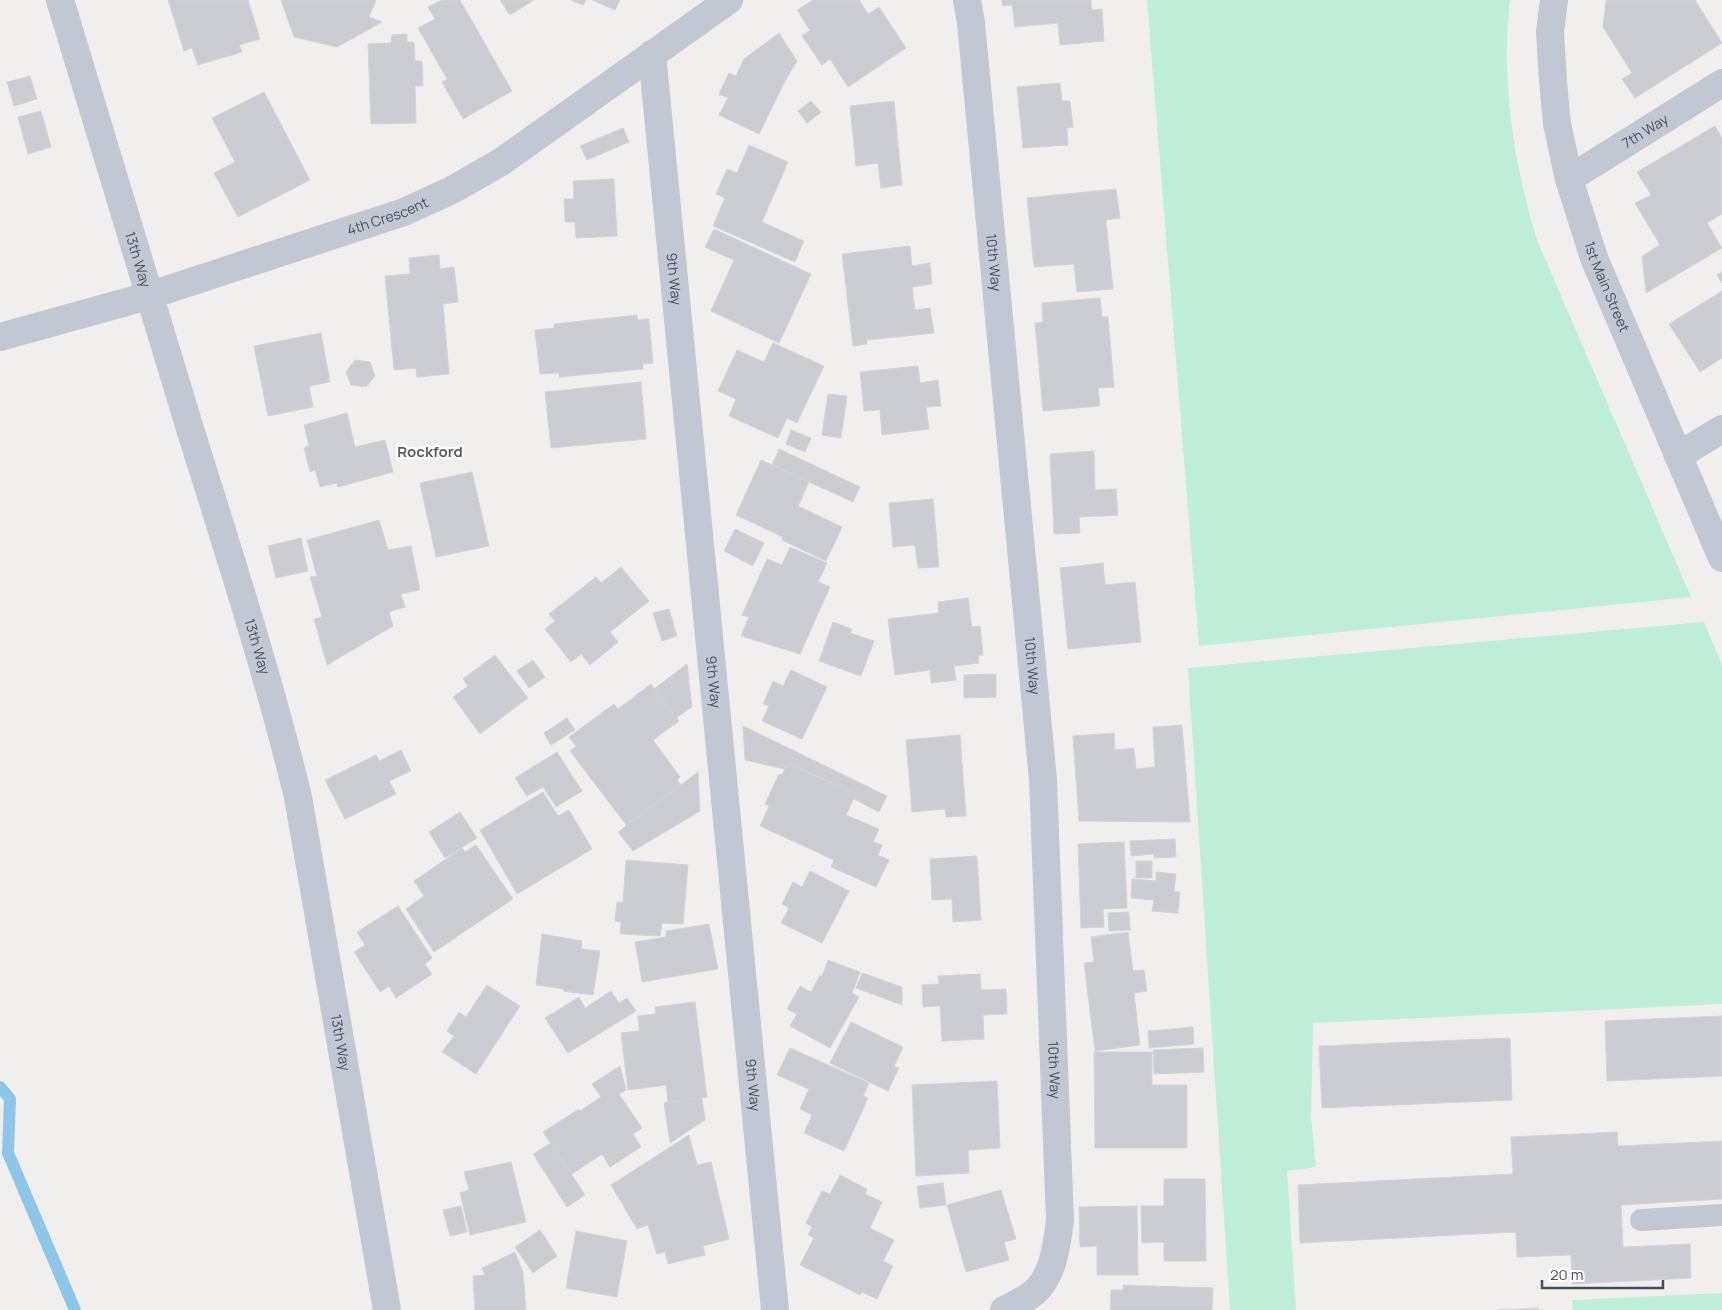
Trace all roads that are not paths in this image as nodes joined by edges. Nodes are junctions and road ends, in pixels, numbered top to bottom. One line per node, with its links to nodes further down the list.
1 (60, 0): 8 (street, 13th Way)
2 (729, 0): 5 (street, 4th Crescent)
3 (967, 0): 17 (street, 10th Way)
4 (1554, 0): 7 (street, 1st Main Street)
5 (652, 54): 8 (street, 4th Crescent); 16 (street, 9th Way)
6 (1722, 83): 7 (street, 7th Way)
7 (1569, 178): 11 (street, 1st Main Street)
8 (148, 296): 9 (street, 4th Crescent); 15 (street, 13th Way)
9 (0, 337)
10 (1722, 429): 11 (street)
11 (1678, 456): 12 (street, 1st Main Street)
12 (1722, 558)
13 (1722, 1215): 14 (lane)
14 (1641, 1220)
15 (387, 1310)
16 (775, 1310)
17 (1004, 1310)

